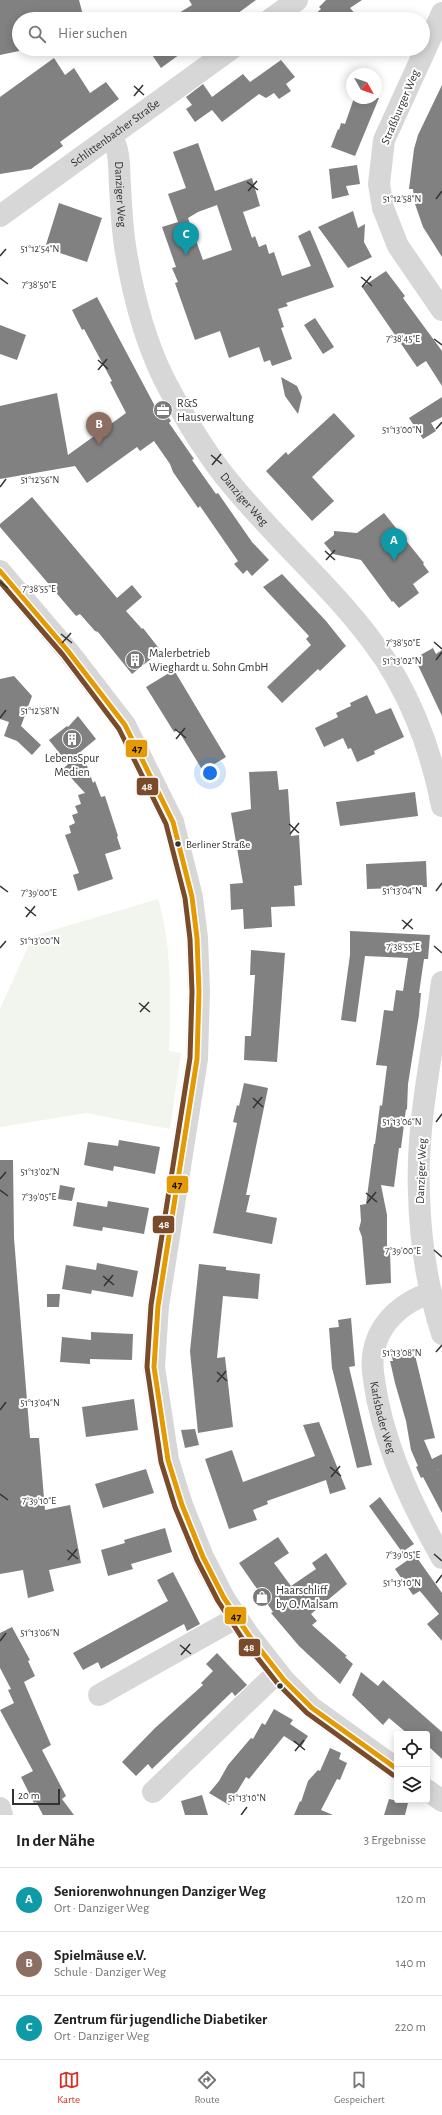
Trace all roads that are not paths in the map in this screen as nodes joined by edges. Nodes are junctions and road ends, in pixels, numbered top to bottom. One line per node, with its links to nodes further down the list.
1 (297, 0): 2 (street)
2 (281, 12)
3 (442, 14): 4 (street, Straßburger Weg)
4 (430, 40)
5 (221, 56): 7 (street, Schlittenbacher Straße)
6 (423, 56): 9 (street, Straßburger Weg)
7 (110, 137): 8 (street, Schlittenbacher Straße); 11 (street, Danziger Weg)
8 (0, 216)
9 (442, 310)
10 (0, 571): 16 (street)
11 (442, 806)
12 (442, 982): 13 (street, Danziger Weg)
13 (431, 1293): 14 (street, Danziger Weg); 15 (street, Karlsbader Weg)
14 (442, 1334)
15 (442, 1558)
16 (236, 1618): 17 (street); 18 (street)
17 (278, 1672): 19 (street); 20 (street)
18 (99, 1695)
19 (394, 1767)
20 (153, 1792)
21 (430, 1792): 22 (street)
22 (442, 1801)
23 (0, 1808): 24 (street)
24 (2, 1815)

